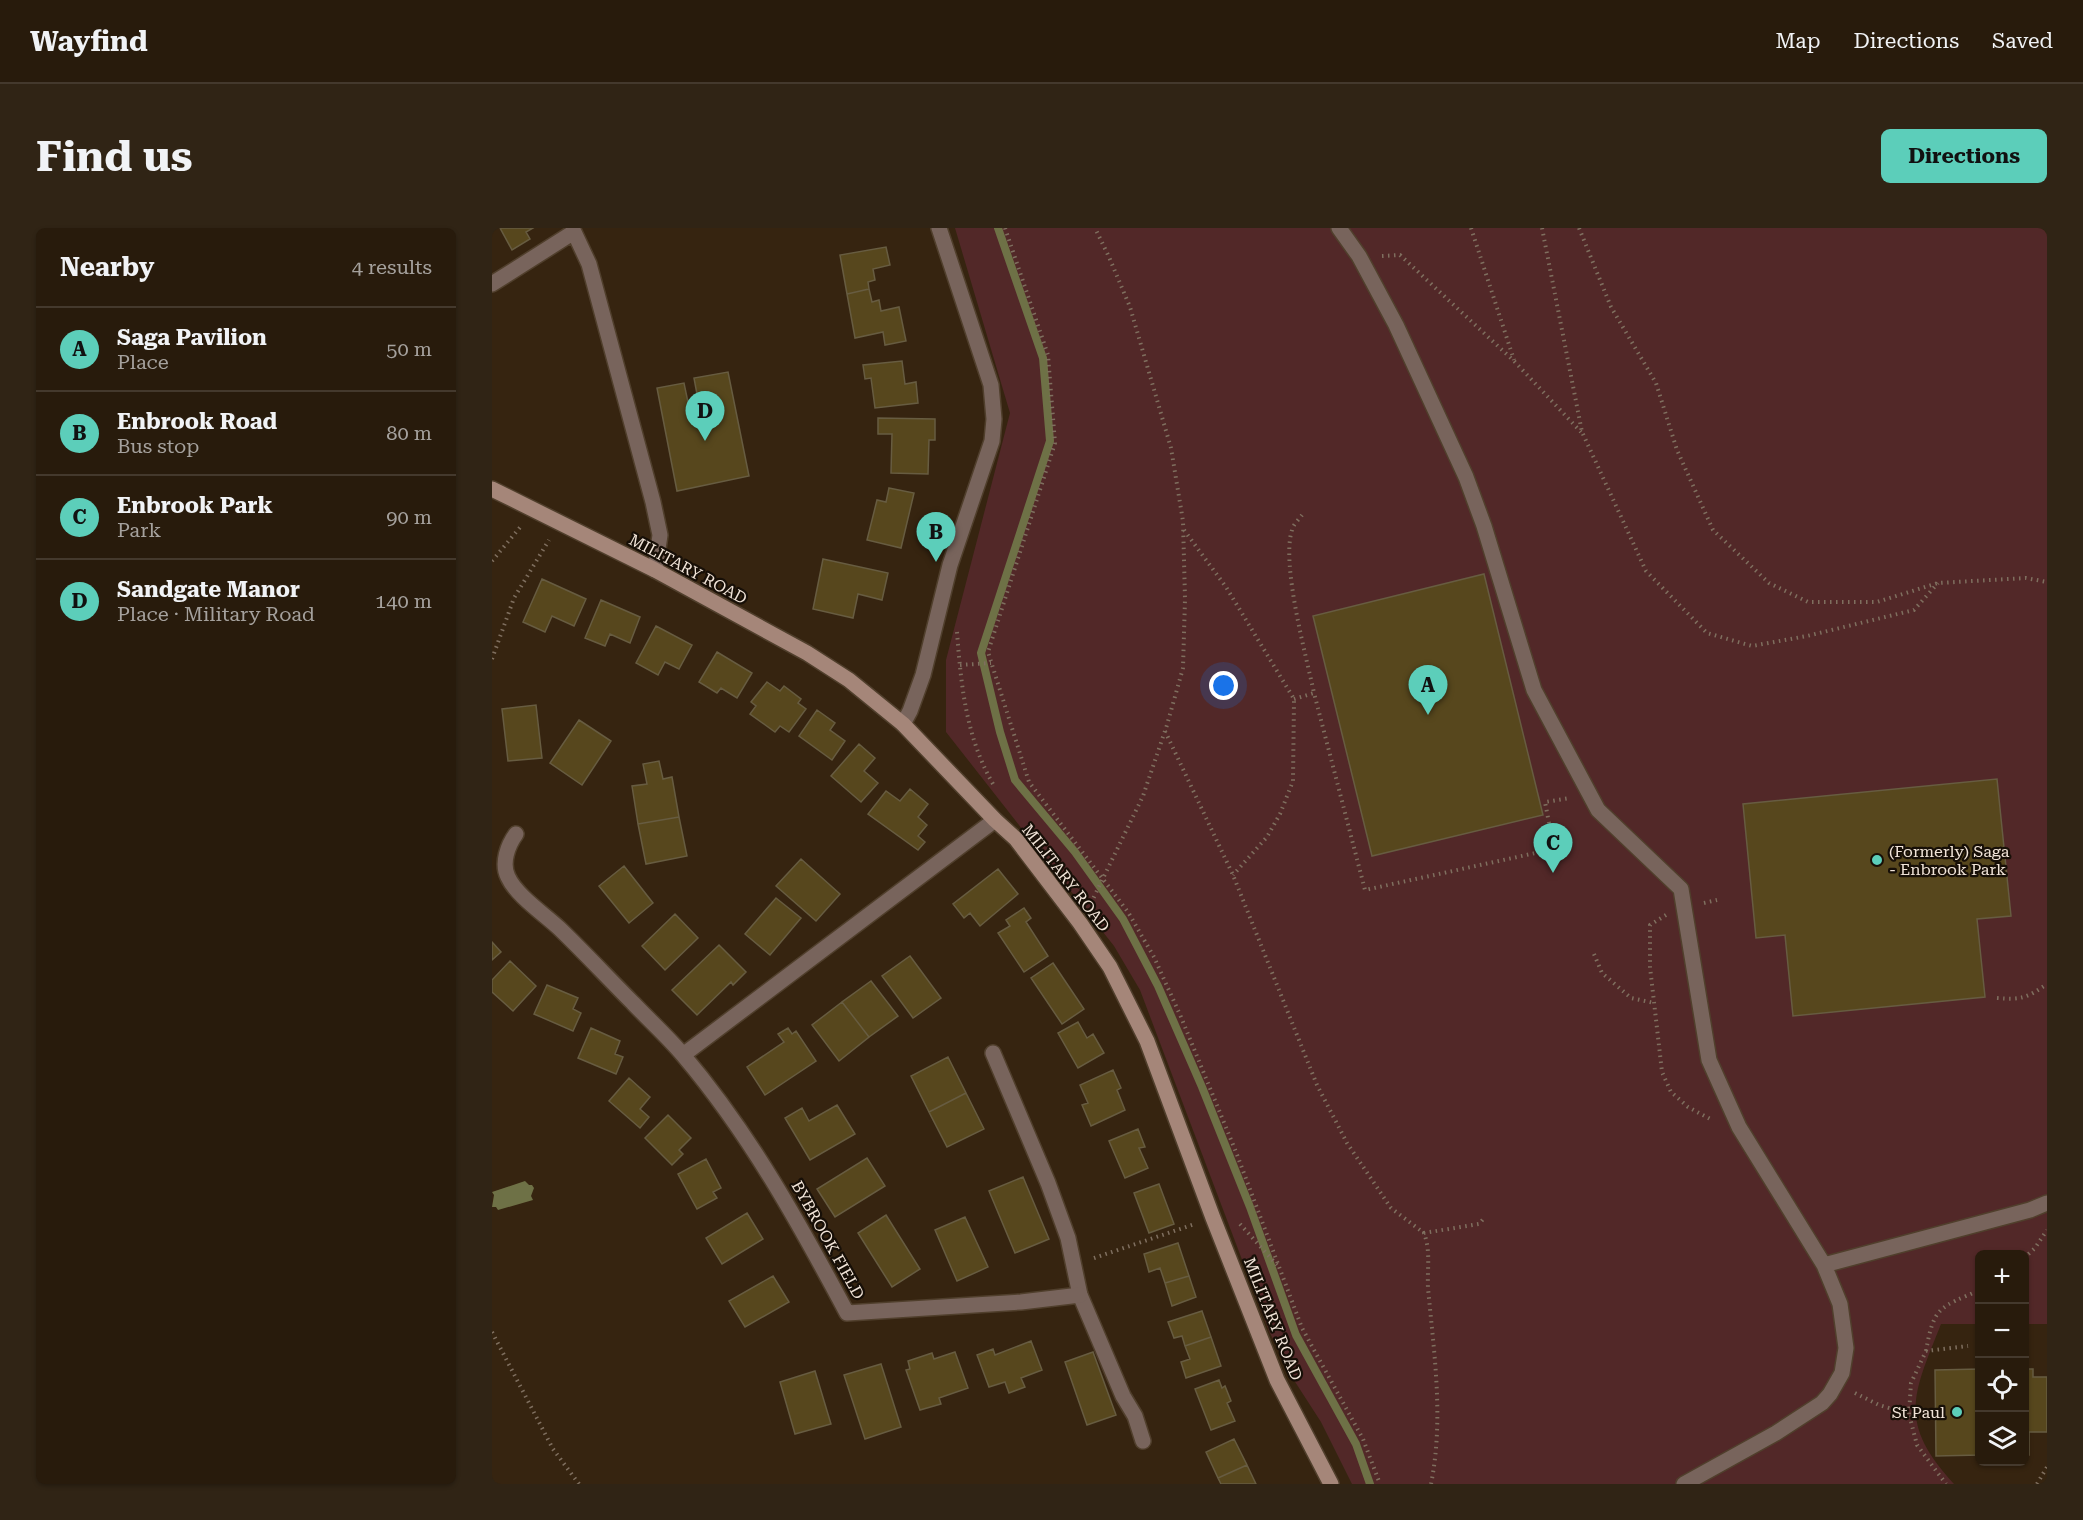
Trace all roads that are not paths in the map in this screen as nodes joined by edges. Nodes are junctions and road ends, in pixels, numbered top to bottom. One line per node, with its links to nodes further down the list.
1 (939, 228): 6 (street)
2 (1339, 228): 12 (street)
3 (492, 284): 5 (street)
4 (492, 489): 5 (main road, MILITARY ROAD)
5 (655, 570): 6 (main road, MILITARY ROAD)
6 (903, 724): 7 (main road, MILITARY ROAD)
7 (995, 820): 10 (street); 15 (main road, MILITARY ROAD)
8 (516, 834): 10 (street, BYBROOK FIELD)
9 (993, 1053): 13 (street)
10 (683, 1055): 13 (street, BYBROOK FIELD)
11 (2047, 1203): 12 (street)
12 (1824, 1265): 16 (street)
13 (1080, 1295): 14 (street)
14 (1143, 1441)
15 (1331, 1484)
16 (1684, 1484)

